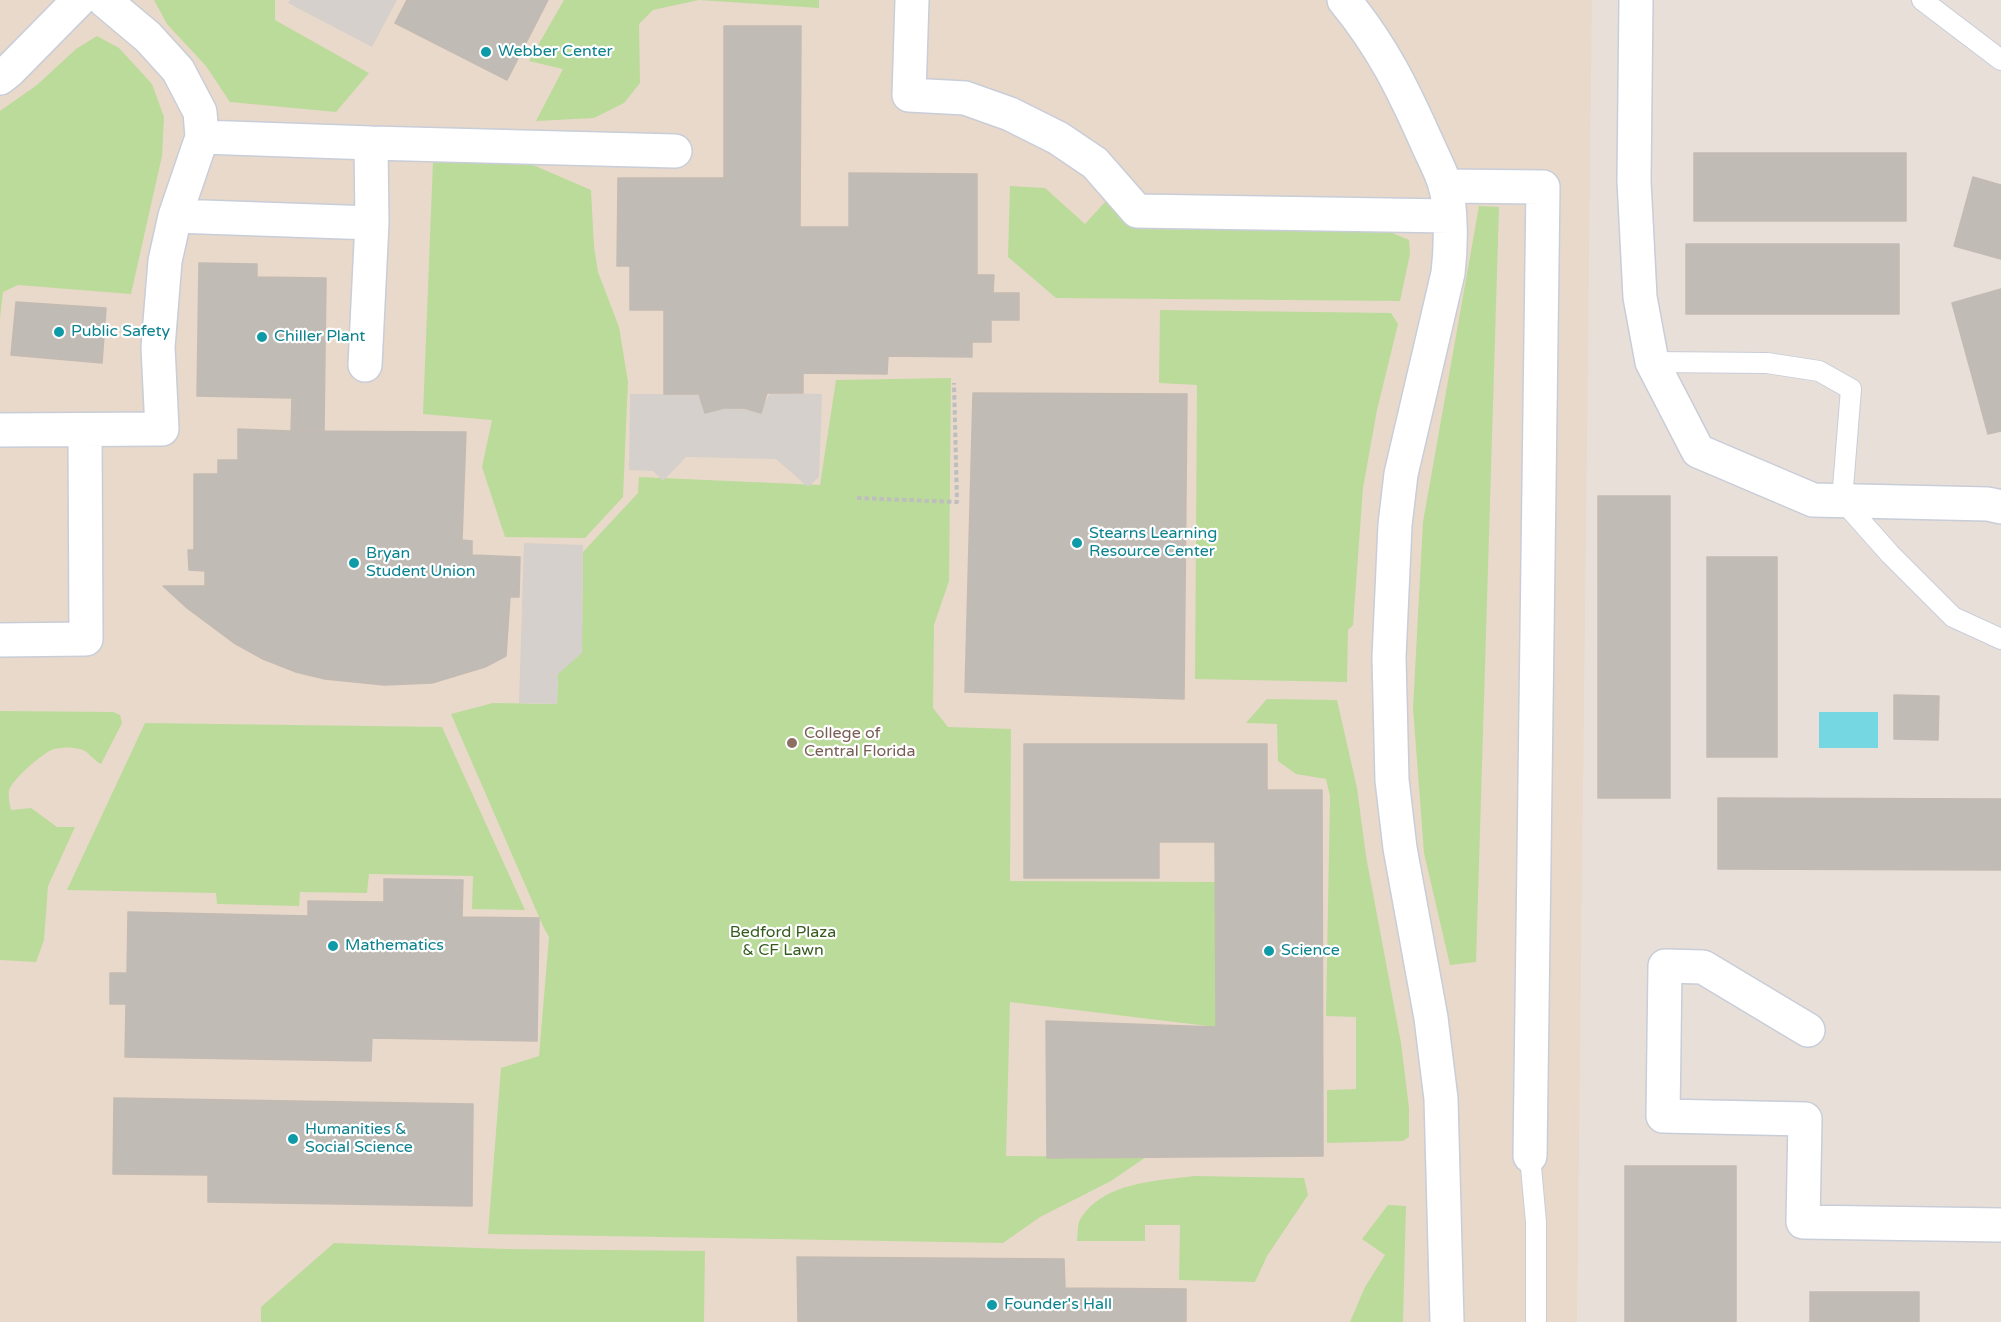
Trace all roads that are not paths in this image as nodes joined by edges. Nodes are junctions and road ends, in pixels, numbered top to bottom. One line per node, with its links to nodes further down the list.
1 (79, 0): 8 (street)
2 (104, 0): 9 (street)
3 (912, 0): 12 (street)
4 (1344, 0): 12 (street)
5 (1636, 0): 15 (street)
6 (1922, 0): 7 (lane)
7 (2001, 60)
8 (0, 78)
9 (202, 137): 10 (street); 13 (street)
10 (371, 143): 11 (street); 14 (street)
11 (675, 151)
12 (1447, 201): 24 (street); 26 (street)
13 (175, 216): 14 (street); 18 (street)
14 (372, 223): 16 (street)
15 (1652, 362): 19 (street); 19 (lane)
16 (365, 365)
17 (0, 430): 18 (street)
18 (99, 430): 22 (street)
19 (1842, 500): 20 (street); 21 (lane)
20 (2001, 507)
21 (2001, 639)
22 (0, 640)
23 (1808, 1030): 25 (street)
24 (1530, 1156): 27 (lane)
25 (2001, 1225)
26 (1447, 1322)
27 (1536, 1322)

